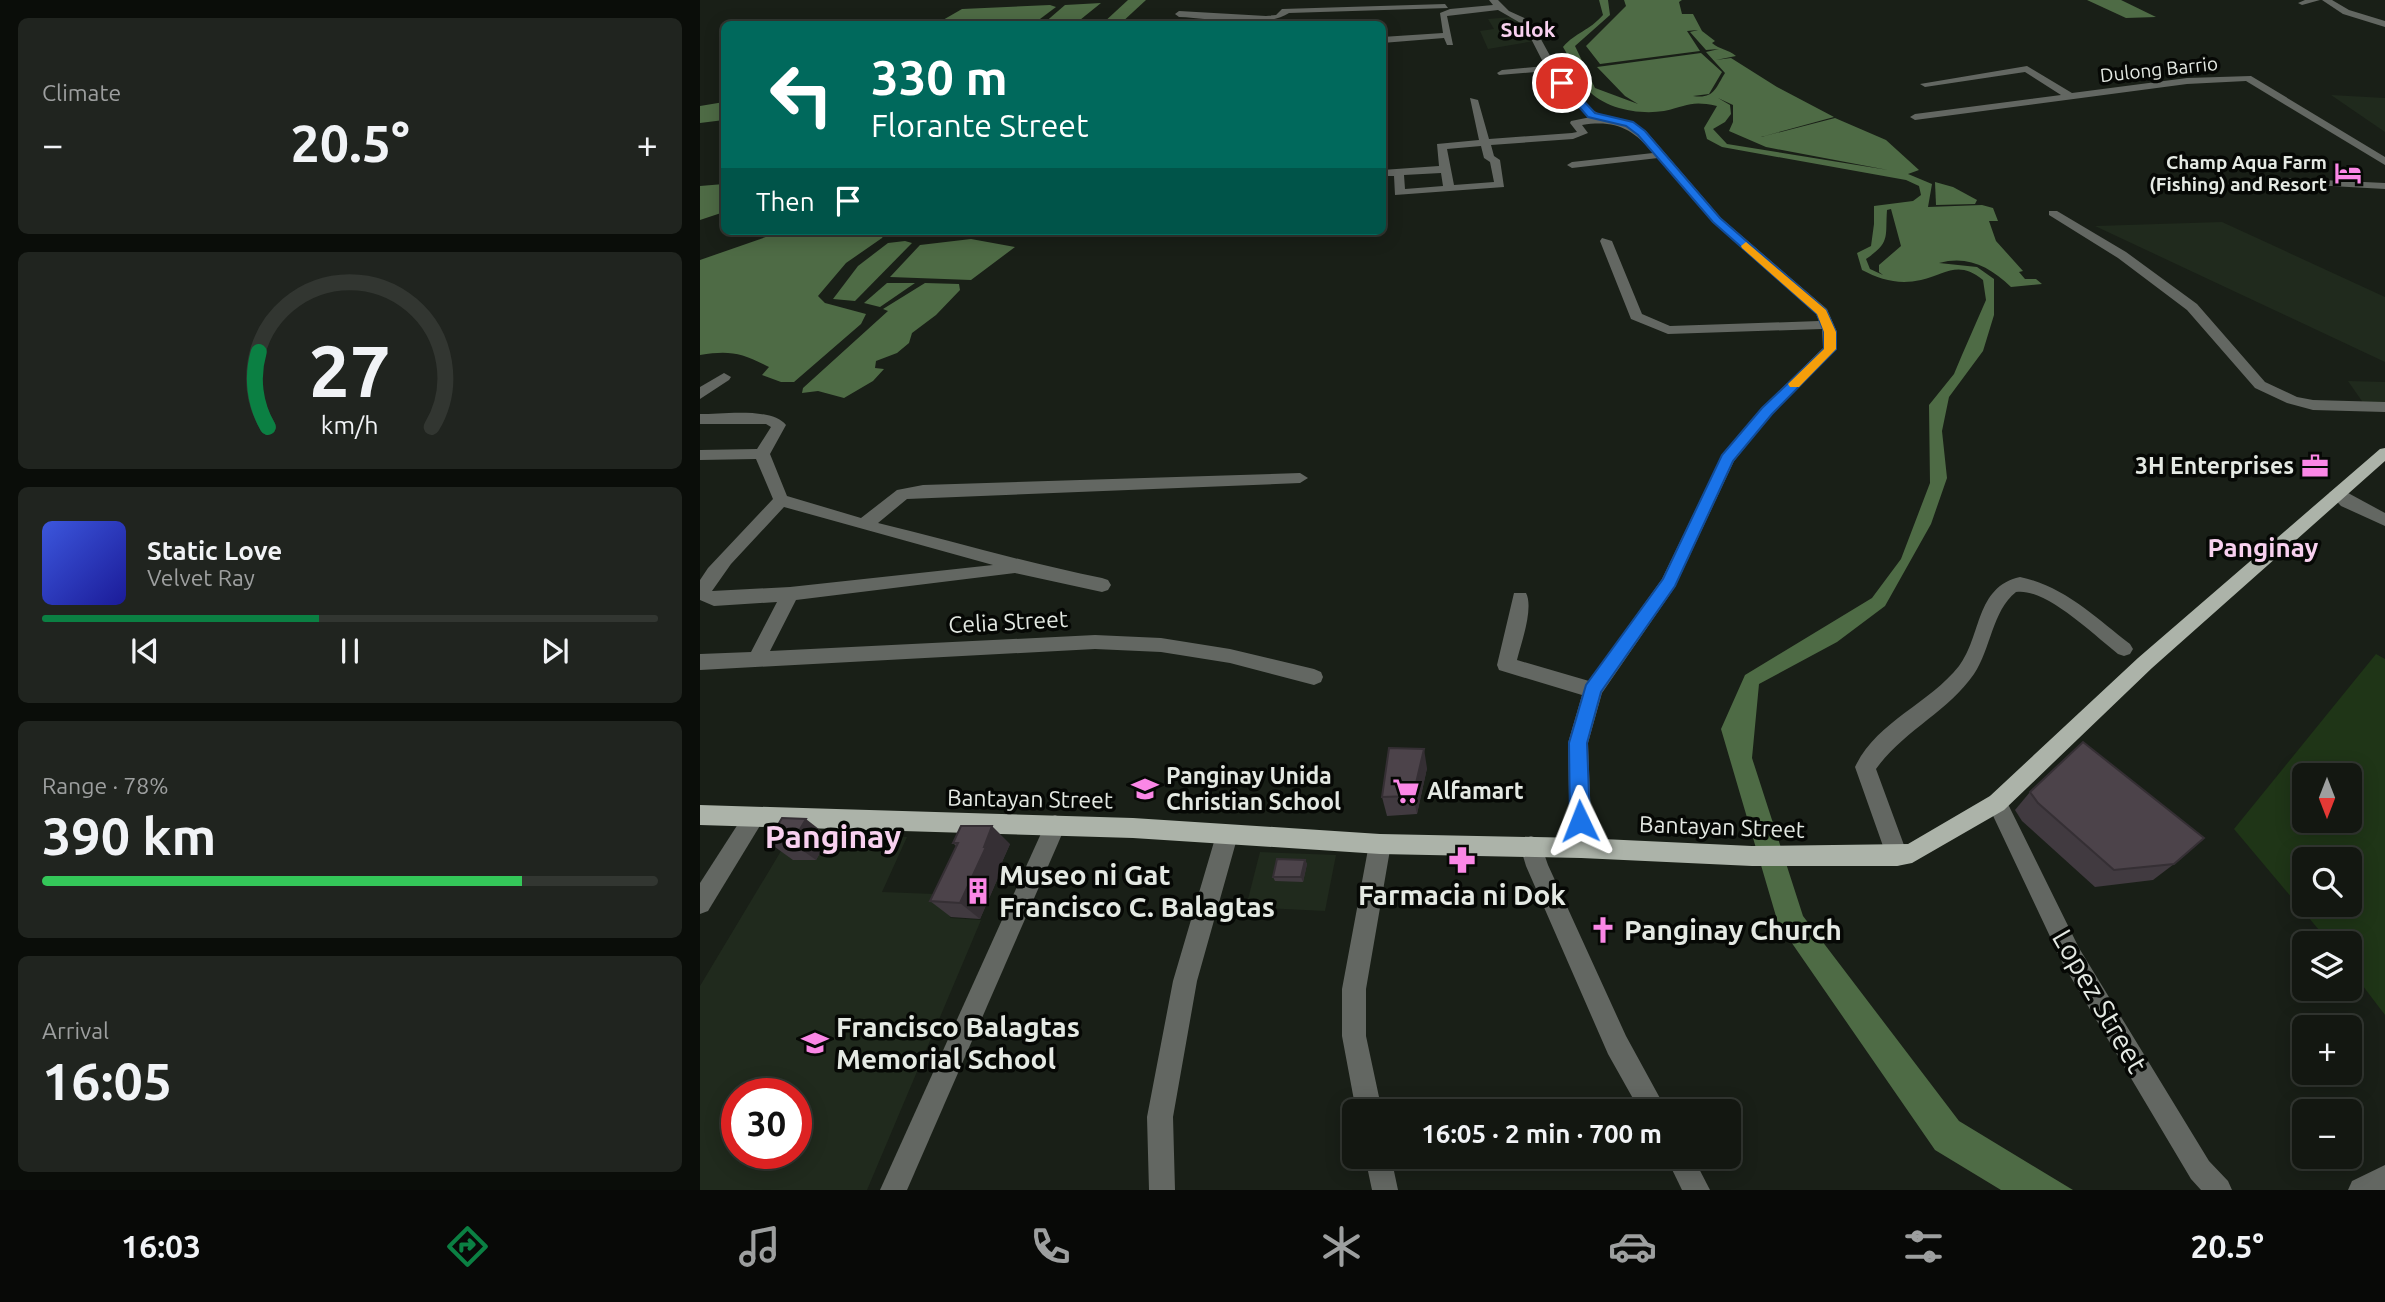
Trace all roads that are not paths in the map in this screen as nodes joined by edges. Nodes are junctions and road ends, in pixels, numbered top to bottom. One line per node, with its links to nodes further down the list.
1 (1320, 0): 9 (street)
2 (1437, 0): 8 (street)
3 (2316, 0): 6 (street)
4 (2326, 0): 10 (street)
5 (1496, 3): 8 (street); 15 (street)
6 (2302, 3)
7 (2363, 6): 13 (street)
8 (1448, 9): 9 (street); 14 (street)
9 (1319, 11): 11 (street)
10 (2346, 12): 12 (street); 13 (street)
11 (1179, 15)
12 (2336, 15)
13 (2384, 22)
14 (1386, 40)
15 (1549, 68): 16 (street); 21 (street)
16 (1502, 73)
17 (1925, 84): 18 (street)
18 (2071, 97): 20 (street, Dulong Barrio); 25 (street, Dulong Barrio)
19 (1473, 100): 22 (street)
20 (1915, 117)
21 (1600, 119): 22 (street); 23 (street)
22 (1487, 143): 27 (street); 33 (street)
23 (1660, 155): 24 (street); 36 (street)
24 (1608, 162): 26 (street); 30 (street)
25 (2385, 162)
26 (1572, 165)
27 (1446, 169): 28 (street); 33 (street)
28 (1399, 172): 29 (street); 33 (street)
29 (1386, 173)
30 (1615, 174)
31 (2282, 181): 32 (street)
32 (2385, 186)
33 (1449, 189)
34 (2053, 213): 39 (street)
35 (1606, 241): 36 (street)
36 (1828, 325): 57 (street)
37 (724, 377): 38 (street)
38 (700, 394)
39 (2385, 407)
40 (700, 419): 42 (street)
41 (2385, 453): 45 (main road, Bantayan Street)
42 (762, 454): 43 (street); 46 (street)
43 (700, 455)
44 (1300, 478): 48 (street)
45 (2337, 493): 47 (street); 53 (main road, Bantayan Street)
46 (781, 500): 48 (street); 51 (street)
47 (2385, 520)
48 (864, 525): 49 (street)
49 (1015, 567): 50 (street); 51 (street)
50 (1102, 585)
51 (789, 594): 54 (street)
52 (1520, 598): 57 (street)
53 (2136, 657): 58 (main road, Bantayan Street); 66 (street)
54 (756, 660): 55 (street, Celia Street); 56 (street, Celia Street)
55 (700, 662)
56 (1314, 677)
57 (1592, 690): 65 (street)
58 (1997, 803): 66 (main road, Bantayan Street); 77 (street, Lopez Street)
59 (700, 815): 60 (main road, Bantayan Street)
60 (754, 817): 61 (main road, Bantayan Street); 67 (street)
61 (1055, 825): 62 (main road, Bantayan Street); 73 (street)
62 (1227, 835): 63 (main road, Bantayan Street); 74 (street)
63 (1380, 844): 64 (main road, Bantayan Street); 68 (street)
64 (1531, 846): 65 (main road, Bantayan Street); 69 (street)
65 (1581, 848): 66 (main road, Bantayan Street)
66 (1897, 856)
67 (700, 902)
68 (1367, 1099)
69 (1647, 1099)
70 (1381, 1169): 75 (street)
71 (1686, 1169): 76 (street)
72 (2385, 1178): 78 (street)
73 (892, 1190)
74 (1162, 1190)
75 (1385, 1190)
76 (1697, 1190)
77 (2219, 1190)
78 (2361, 1190)

